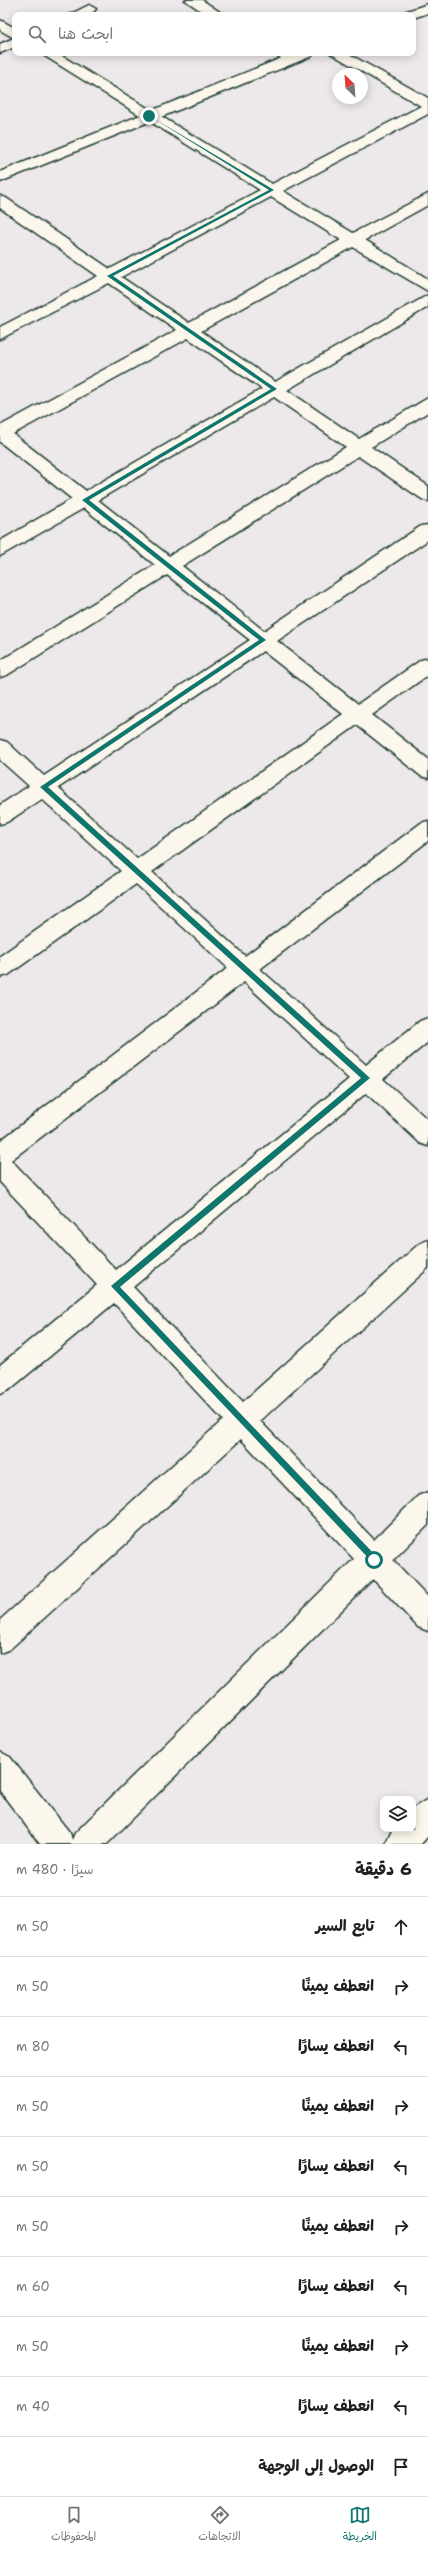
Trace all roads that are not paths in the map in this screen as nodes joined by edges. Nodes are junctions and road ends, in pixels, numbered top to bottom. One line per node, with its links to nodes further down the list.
1 (192, 0): 5 (street)
2 (428, 8): 6 (street)
3 (89, 9): 4 (street)
4 (82, 12)
5 (212, 12)
6 (416, 12)
7 (0, 24): 8 (street)
8 (12, 32)
9 (12, 43): 10 (street)
10 (0, 49)
11 (52, 56): 16 (street)
12 (285, 56): 16 (street)
13 (343, 56): 14 (street)
14 (428, 104)
15 (428, 108): 18 (street)
16 (149, 116): 17 (street); 18 (street)
17 (0, 177)
18 (272, 190): 21 (street); 22 (street)
19 (428, 199): 21 (street)
20 (0, 201): 22 (street)
21 (353, 240): 23 (street); 25 (street)
22 (110, 276): 25 (street); 26 (street)
23 (428, 286)
24 (428, 300): 27 (street)
25 (188, 330): 27 (street); 29 (street)
26 (0, 334)
27 (274, 389): 30 (street); 32 (street)
28 (428, 404): 30 (street)
29 (0, 433): 32 (street)
30 (358, 447): 31 (street); 35 (street)
31 (428, 495)
32 (85, 500): 34 (street); 35 (street)
33 (428, 531): 36 (street)
34 (0, 549)
35 (168, 565): 36 (street); 38 (street)
36 (264, 640): 39 (street); 42 (street)
37 (428, 665): 39 (street)
38 (0, 670)
39 (358, 715): 41 (street); 45 (street)
40 (0, 748): 42 (street)
41 (428, 770)
42 (43, 787): 43 (street); 45 (street)
43 (0, 816)
44 (428, 829): 47 (street)
45 (137, 871): 46 (street); 47 (street)
46 (0, 968)
47 (245, 969): 49 (street); 51 (street)
48 (428, 1028): 49 (street)
49 (366, 1078): 50 (street); 54 (street)
50 (428, 1135)
51 (0, 1155)
52 (0, 1165): 54 (street)
53 (428, 1252): 56 (street)
54 (114, 1286): 55 (street); 56 (street)
55 (0, 1381)
56 (242, 1421): 58 (street); 60 (street)
57 (428, 1506): 58 (street)
58 (374, 1560): 59 (street); 64 (street)
59 (428, 1617)
60 (0, 1639)
61 (0, 1767): 63 (street)
62 (428, 1814): 65 (street)
63 (59, 1844)
64 (86, 1844)
65 (400, 1844)

